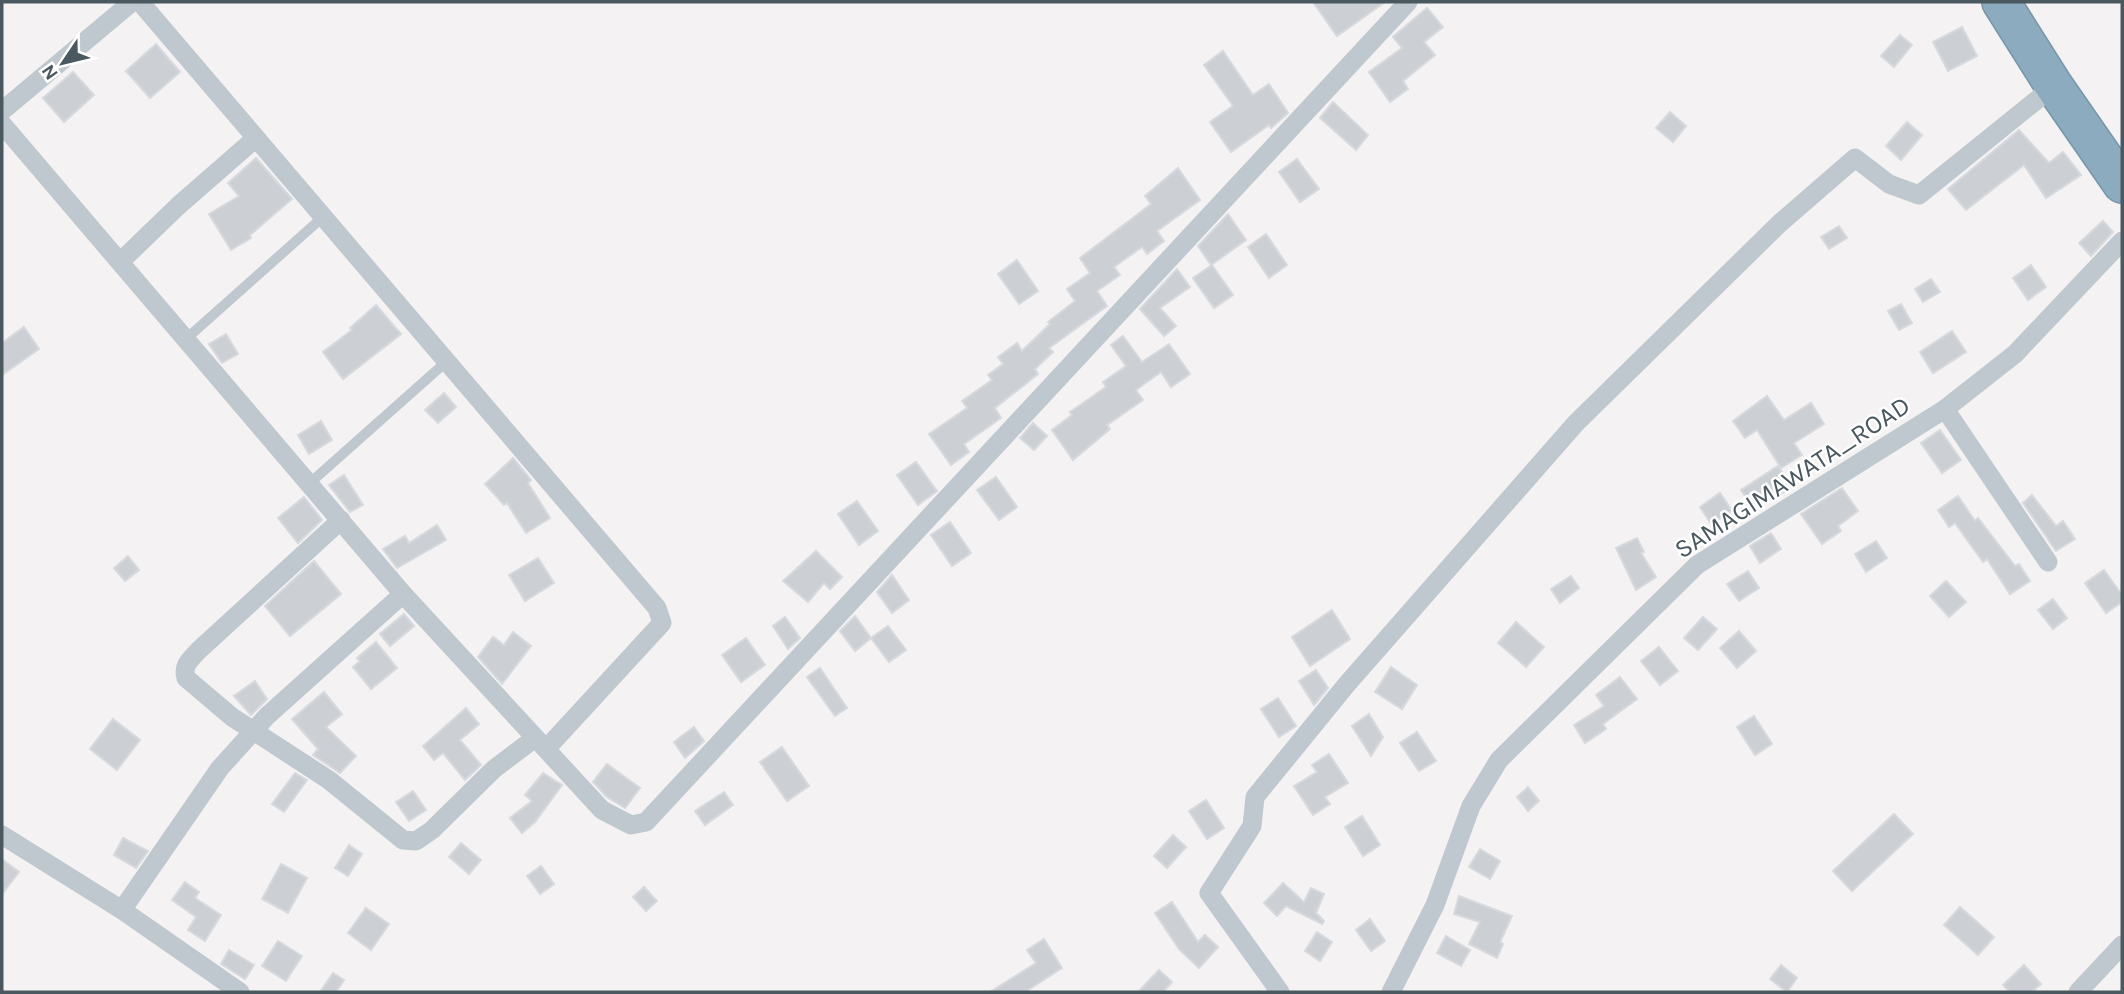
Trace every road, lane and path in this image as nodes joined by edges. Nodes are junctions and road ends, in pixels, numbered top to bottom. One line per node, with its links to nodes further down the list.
1 (132, 2): 6 (street)
2 (140, 2): 8 (street)
3 (1408, 2): 21 (street)
4 (2001, 2): 5 (highway)
5 (2054, 86): 9 (highway); 26 (street)
6 (2, 111)
7 (2, 124): 12 (street)
8 (256, 138): 10 (street); 12 (street)
9 (2122, 184)
10 (324, 216): 13 (lane); 14 (street)
11 (2122, 240): 15 (street, SAMAGIMAWATA_ROAD)
12 (120, 262): 13 (street)
13 (186, 339): 16 (street)
14 (446, 362): 16 (lane); 21 (street)
15 (1945, 409): 18 (street); 27 (street, SAMAGIMAWATA_ROAD)
16 (311, 482): 17 (street)
17 (341, 520): 19 (street); 20 (street)
18 (2048, 562)
19 (403, 594): 20 (street); 21 (street)
20 (253, 732): 21 (street); 23 (street)
21 (541, 744)
22 (2, 835): 23 (street)
23 (122, 910): 25 (street)
24 (2122, 944): 28 (street)
25 (240, 992)
26 (1280, 992)
27 (1391, 992)
28 (2078, 992)

